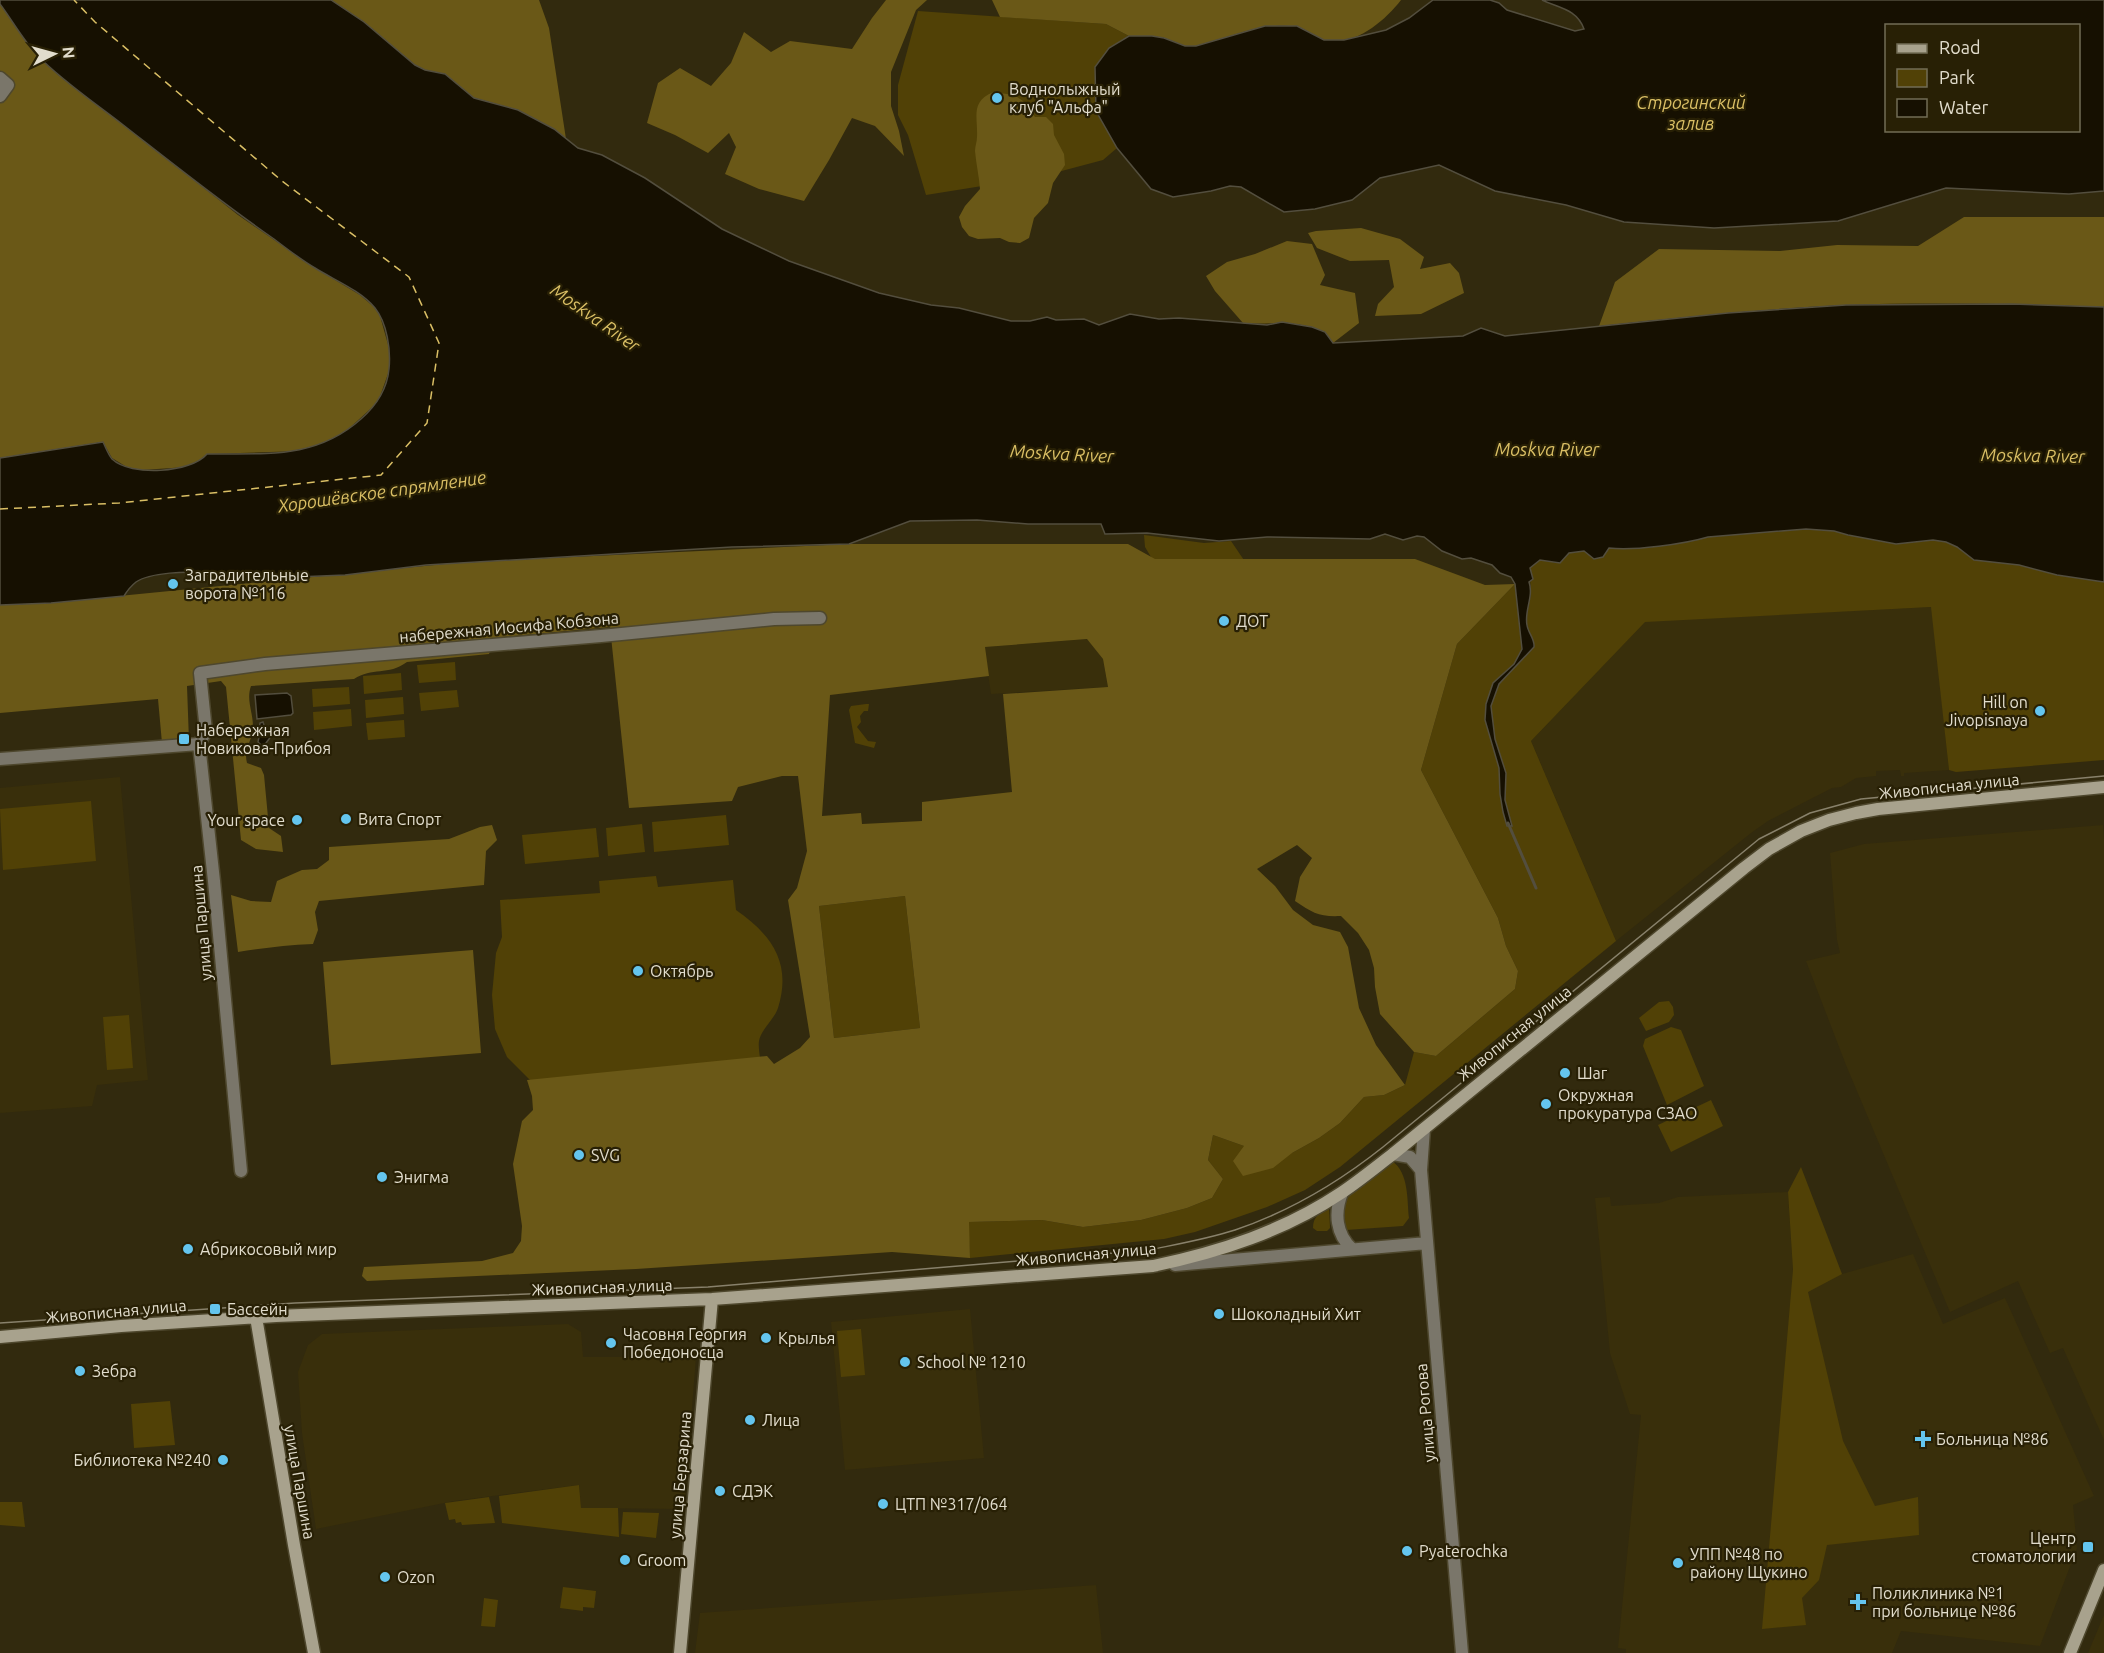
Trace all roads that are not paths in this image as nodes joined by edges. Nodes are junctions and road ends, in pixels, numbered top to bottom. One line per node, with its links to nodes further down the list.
1 (820, 618): 2 (street, набережная Иосифа Кобзона)
2 (200, 673): 3 (street, улица Паршина)
3 (199, 744): 4 (street); 9 (street, улица Паршина)
4 (0, 759)
5 (2104, 787): 6 (street, Живописная улица)
6 (1424, 1129): 7 (street, Живописная улица); 8 (street, улица Рогова)
7 (1393, 1154): 8 (street); 10 (street, Живописная улица)
8 (1421, 1170): 11 (street, улица Рогова)
9 (241, 1171)
10 (1342, 1193): 12 (street); 13 (street, Живописная улица)
11 (1427, 1243): 12 (street); 20 (street, улица Рогова)
12 (1352, 1249): 13 (street)
13 (1153, 1266): 14 (street, Живописная улица)
14 (712, 1299): 15 (street, Живописная улица); 19 (street, улица Берзарина)
15 (256, 1317): 16 (street, Живописная улица); 18 (street, улица Паршина)
16 (0, 1337)
17 (2104, 1570): 21 (street)
18 (314, 1653)
19 (680, 1653)
20 (1462, 1653)
21 (2070, 1653)

